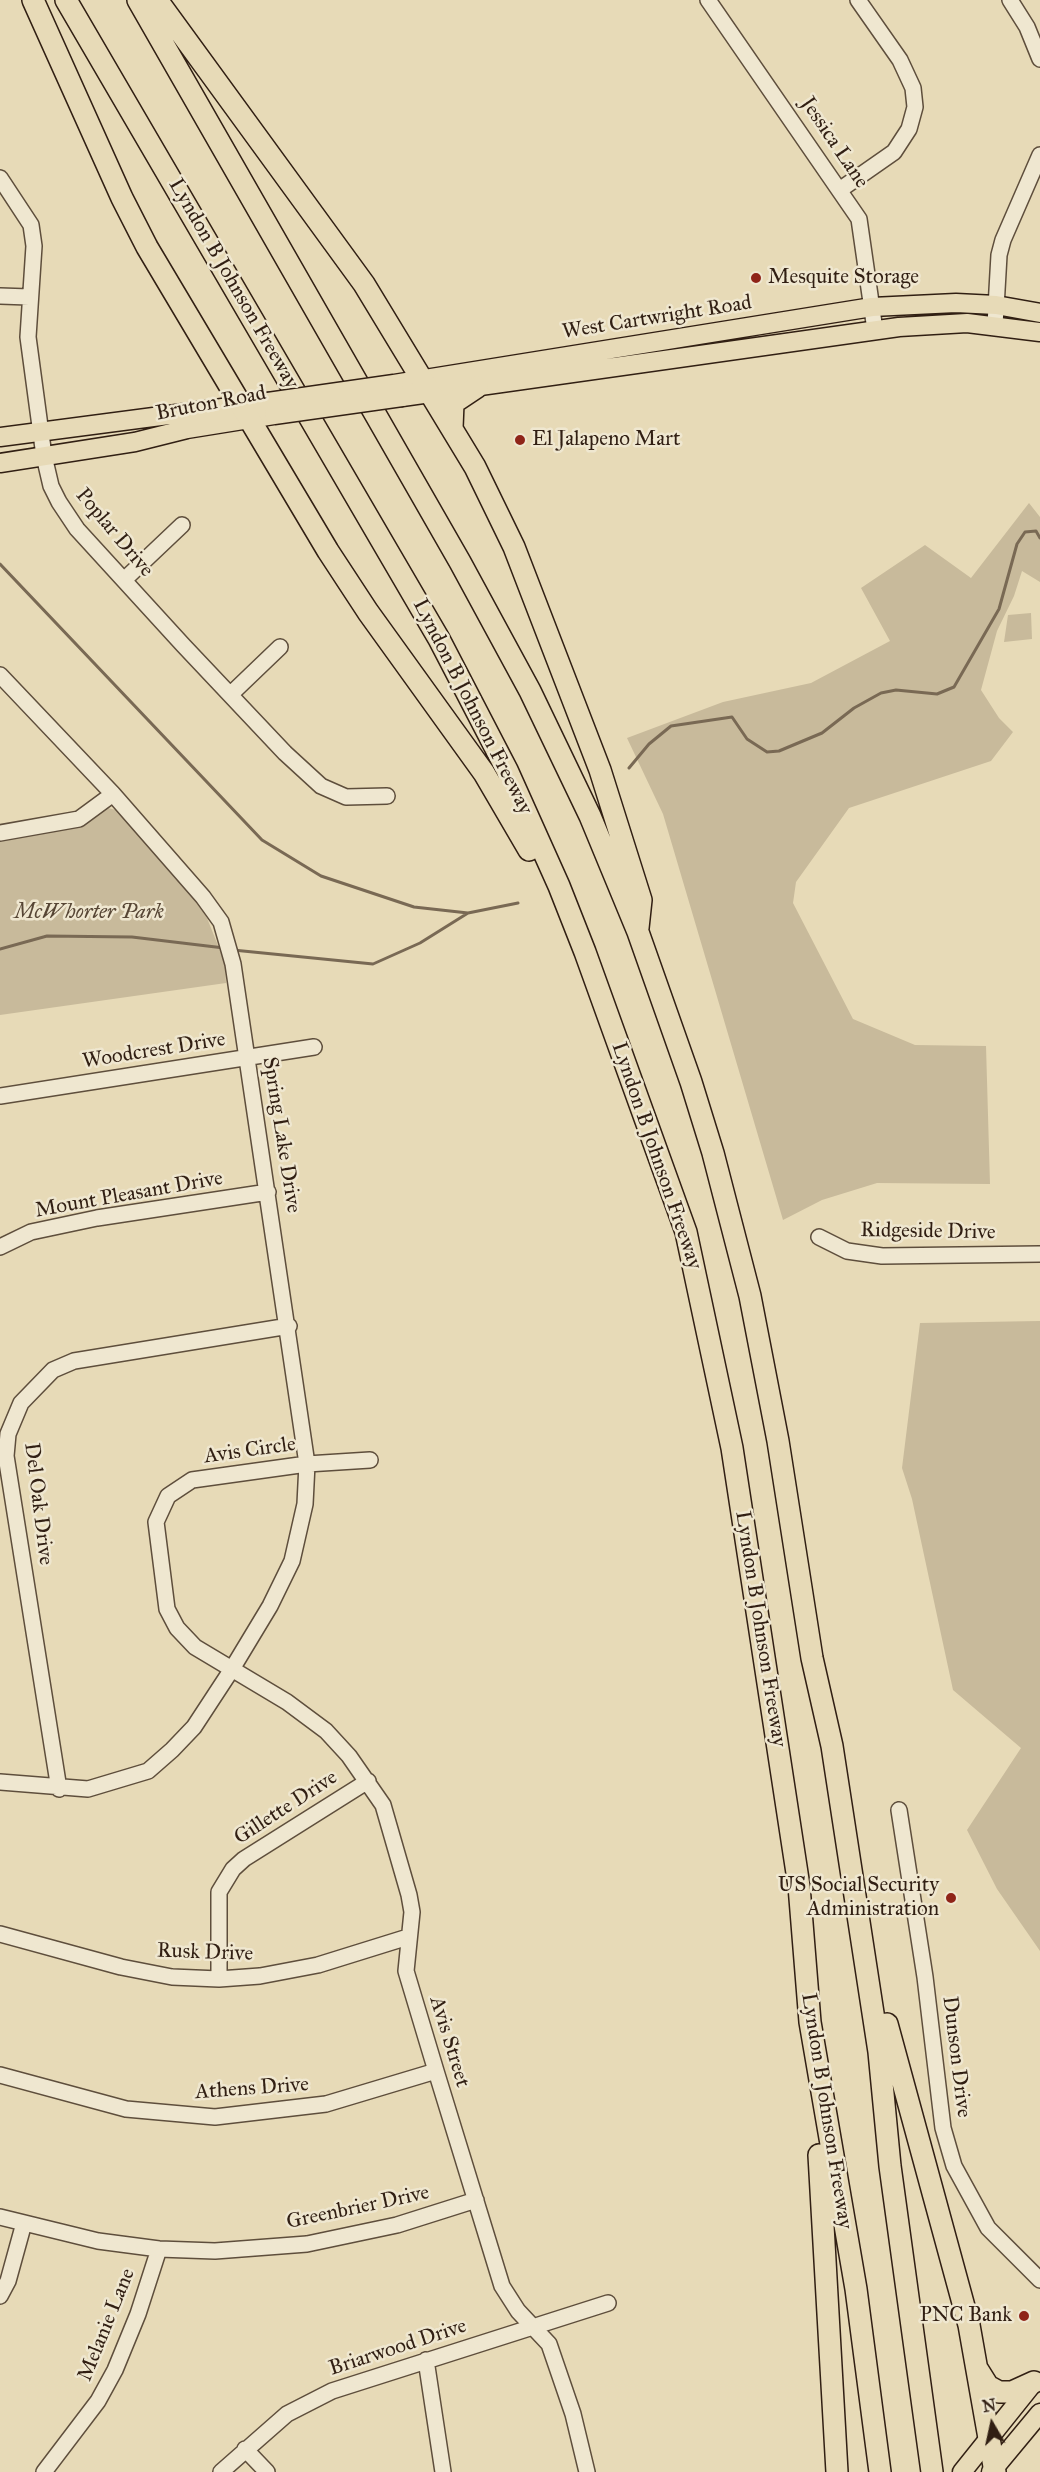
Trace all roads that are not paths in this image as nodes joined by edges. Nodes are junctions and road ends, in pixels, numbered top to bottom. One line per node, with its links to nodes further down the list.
1 (33, 0): 26 (highway)
2 (66, 0): 42 (highway, Lyndon B Johnson Freeway)
3 (138, 0): 40 (highway)
4 (158, 0): 24 (highway)
5 (708, 0): 11 (street, Jessica Lane)
6 (858, 0): 11 (street)
7 (1010, 0): 8 (street)
8 (1040, 59)
9 (1040, 155): 14 (street)
10 (0, 178): 13 (street, Poplar Drive)
11 (841, 189): 15 (street, Jessica Lane)
12 (0, 296): 13 (street)
13 (29, 297): 28 (street, Poplar Drive)
14 (996, 305): 15 (main road, West Cartwright Road); 16 (main road, West Cartwright Road); 17 (street)
15 (872, 307): 18 (street, Jessica Lane); 20 (main road, West Cartwright Road)
16 (1040, 313)
17 (995, 325): 18 (main road, West Cartwright Road); 19 (main road, West Cartwright Road)
18 (875, 330): 22 (main road, West Cartwright Road)
19 (1040, 332)
20 (599, 349): 21 (main road, West Cartwright Road); 22 (main road)
21 (521, 363): 23 (main road); 24 (main road, West Cartwright Road)
22 (602, 370): 23 (main road, West Cartwright Road)
23 (523, 382): 25 (main road, West Cartwright Road)
24 (428, 386): 25 (main road, West Cartwright Road); 26 (main road, Bruton Road, bridge); 27 (highway)
25 (477, 387): 27 (highway)
26 (244, 412): 28 (main road, Bruton Road); 30 (main road, Bruton Road); 42 (highway)
27 (452, 428): 40 (highway)
28 (41, 431): 29 (main road, Bruton Road); 30 (street, Poplar Drive)
29 (0, 437)
30 (44, 456): 31 (main road, Bruton Road); 33 (street, Poplar Drive)
31 (0, 463)
32 (182, 525): 33 (street)
33 (124, 580): 36 (street, Poplar Drive)
34 (280, 647): 36 (street)
35 (0, 675): 37 (street, Spring Lake Drive)
36 (231, 694): 38 (street, Poplar Drive)
37 (113, 794): 39 (street); 43 (street, Spring Lake Drive)
38 (387, 796)
39 (0, 833)
40 (638, 932): 57 (highway)
41 (314, 1047): 43 (street, Woodcrest Drive)
42 (621, 1053): 61 (highway, Lyndon B Johnson Freeway)
43 (248, 1058): 44 (street, Woodcrest Drive); 45 (street, Spring Lake Drive)
44 (0, 1096)
45 (268, 1192): 47 (street, Mount Pleasant Drive); 49 (street, Spring Lake Drive)
46 (819, 1238): 48 (street, Ridgeside Drive)
47 (0, 1247)
48 (1040, 1254)
49 (288, 1326): 51 (street, Spring Lake Drive); 55 (street, Del Oak Drive)
50 (370, 1460): 51 (street, Avis Circle)
51 (307, 1464): 52 (street, Spring Lake Drive); 52 (street, Avis Circle)
52 (232, 1669): 53 (street, Avis Street); 55 (street, Spring Lake Drive)
53 (368, 1781): 59 (street, Avis Street); 60 (street, Gillette Drive)
54 (0, 1782): 55 (street, Spring Lake Drive)
55 (59, 1789)
56 (899, 1810): 68 (street, Dunson Drive)
57 (848, 1836): 73 (highway); 78 (highway)
58 (0, 1934): 60 (street, Rusk Drive)
59 (408, 1937): 60 (street, Rusk Drive); 62 (street, Avis Street)
60 (219, 1979)
61 (810, 2022): 85 (highway); 86 (highway, Lyndon B Johnson Freeway)
62 (436, 2071): 63 (street, Athens Drive); 64 (street, Avis Street)
63 (0, 2075)
64 (476, 2200): 67 (street, Greenbrier Drive); 71 (street, Avis Street)
65 (0, 2217): 66 (street, Greenbrier Drive)
66 (24, 2223): 67 (street, Greenbrier Drive); 69 (street)
67 (159, 2249): 80 (street, Melanie Lane)
68 (1040, 2280)
69 (0, 2296)
70 (608, 2303): 71 (street, Briarwood Drive)
71 (531, 2326): 72 (street, Briarwood Drive); 84 (street, Avis Street)
72 (426, 2360): 77 (street, Briarwood Drive); 83 (street)
73 (978, 2369): 74 (highway); 76 (highway)
74 (1037, 2378): 76 (main road)
75 (1040, 2413): 79 (main road)
76 (989, 2438): 79 (highway); 87 (main road)
77 (245, 2449): 81 (street, Briarwood Drive); 82 (street)
78 (931, 2466)
79 (993, 2471)
80 (44, 2472)
81 (221, 2472)
82 (267, 2472)
83 (443, 2472)
84 (587, 2472)
85 (837, 2472)
86 (880, 2472)
87 (962, 2472)

